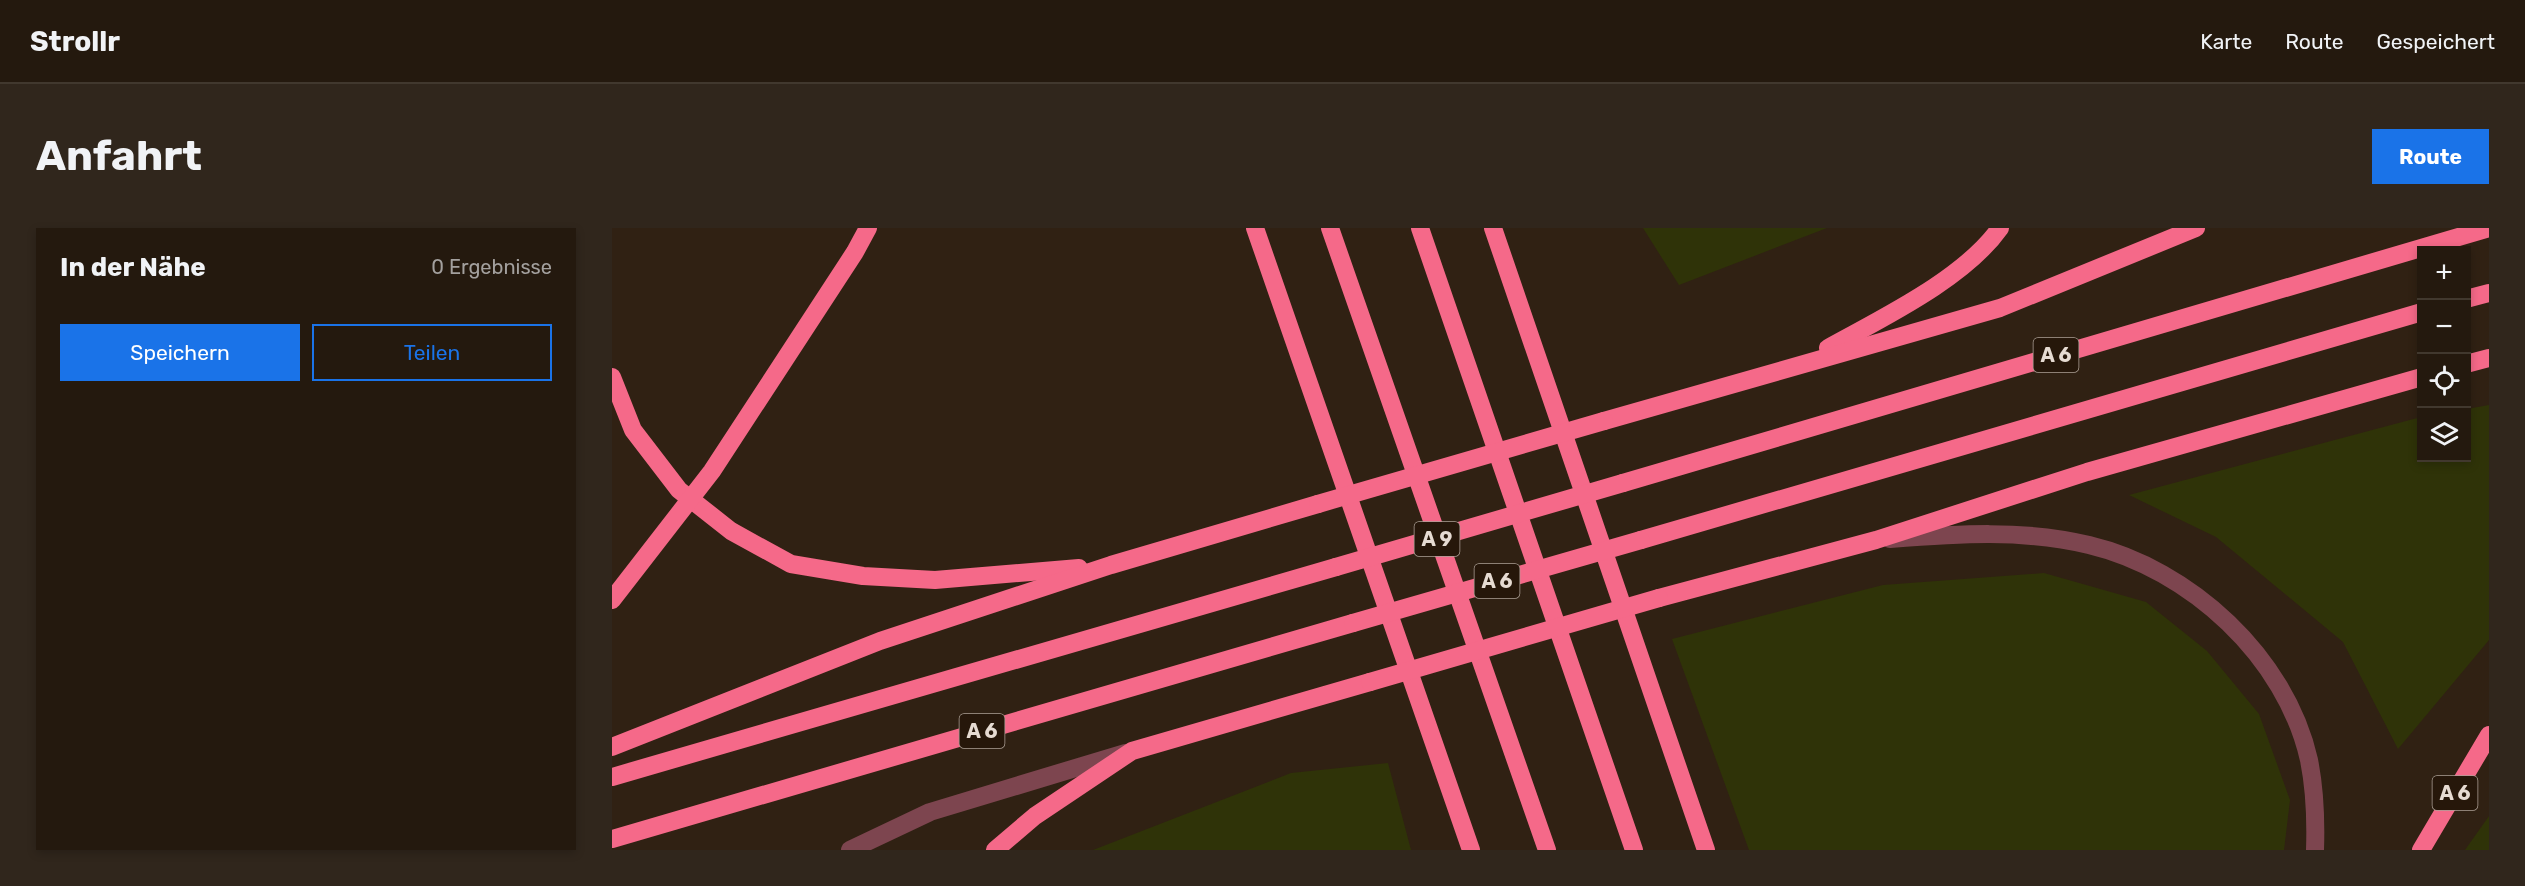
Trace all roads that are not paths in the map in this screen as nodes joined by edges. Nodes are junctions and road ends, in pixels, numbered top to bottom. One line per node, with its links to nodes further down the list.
1 (868, 228): 19 (highway, bridge)
2 (1255, 228): 28 (highway)
3 (1330, 228): 29 (highway, A 9)
4 (1420, 228): 30 (highway)
5 (2000, 228): 13 (highway)
6 (2196, 228): 13 (highway)
7 (2489, 228): 23 (highway, A 6, bridge)
8 (1494, 230): 25 (highway)
9 (2489, 293): 10 (highway)
10 (2471, 298)
11 (2417, 313): 24 (highway, A 6, bridge)
12 (2489, 358): 14 (highway)
13 (1802, 363): 18 (highway, bridge)
14 (2471, 363)
15 (612, 377): 18 (highway)
16 (2417, 378): 17 (highway)
17 (1876, 540): 22 (highway, bridge); 31 (lane)
18 (1111, 565): 21 (highway)
19 (612, 600)
20 (2489, 735): 32 (highway, A 6)
21 (612, 747)
22 (1132, 751): 26 (lane); 27 (highway)
23 (612, 777)
24 (612, 839)
25 (1706, 846)
26 (850, 850)
27 (995, 850)
28 (1471, 850)
29 (1546, 850)
30 (1634, 850)
31 (2315, 850)
32 (2421, 850)

